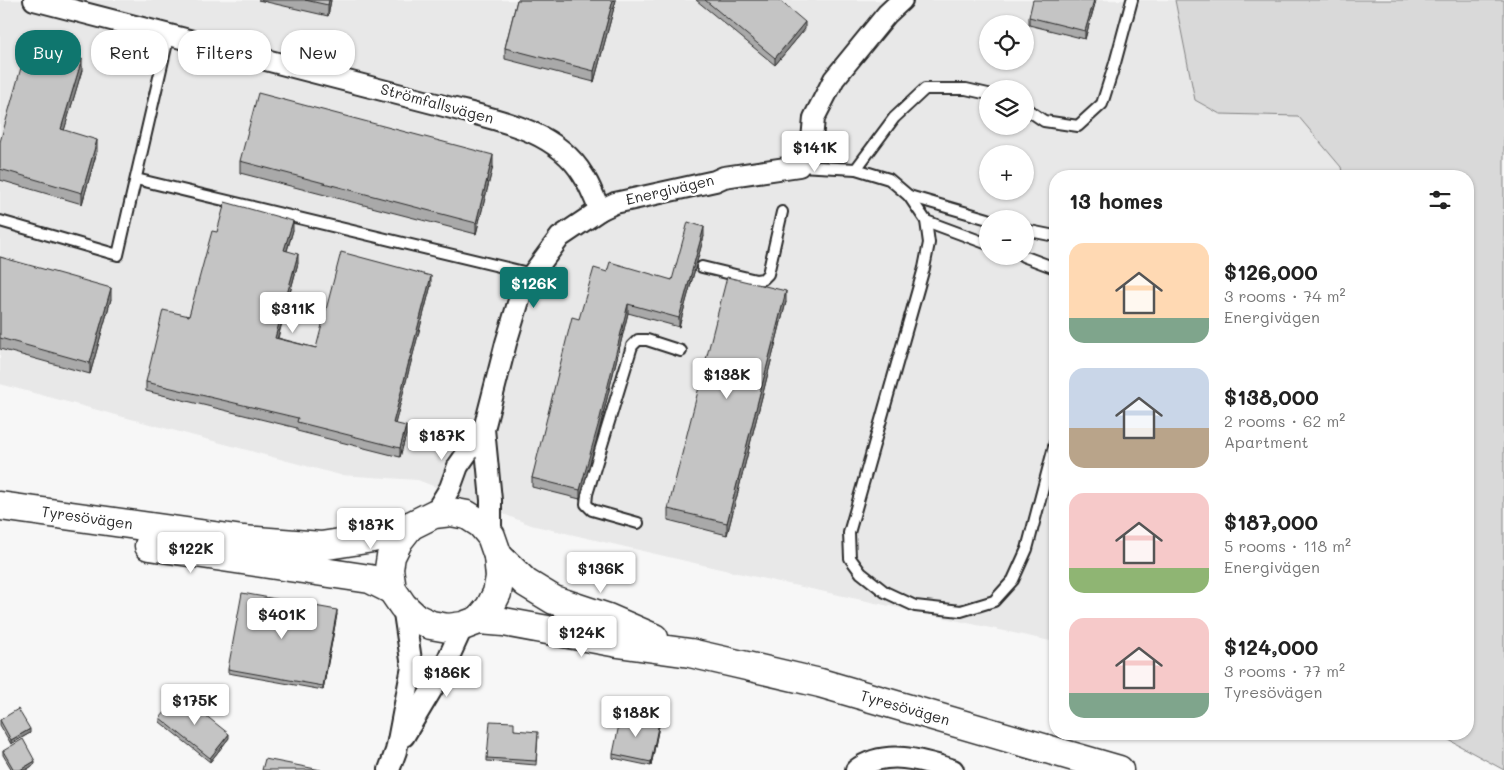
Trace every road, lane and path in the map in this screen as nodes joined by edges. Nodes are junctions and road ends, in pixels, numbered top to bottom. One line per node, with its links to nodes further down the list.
1 (34, 0): 4 (street, Strömfallsvägen)
2 (902, 0): 7 (street)
3 (1132, 0): 6 (lane)
4 (169, 34): 9 (lane); 11 (street, Strömfallsvägen)
5 (979, 92): 8 (lane)
6 (1034, 114)
7 (799, 166): 8 (lane); 11 (street, Energivägen)
8 (856, 169): 10 (lane)
9 (136, 179): 14 (lane); 22 (lane)
10 (909, 196): 13 (lane); 15 (lane)
11 (600, 210): 22 (street, Energivägen)
12 (782, 212): 21 (lane)
13 (979, 216)
14 (0, 221)
15 (926, 221): 18 (lane); 25 (lane)
16 (1034, 232): 17 (lane)
17 (1049, 235)
18 (979, 241)
19 (1034, 260): 20 (lane)
20 (1049, 266)
21 (702, 267)
22 (532, 274): 24 (street, Energivägen)
23 (681, 351): 29 (lane)
24 (484, 429): 27 (street, Energivägen); 30 (street, Energivägen)
25 (1049, 466)
26 (0, 506): 27 (main road, Tyresövägen)
27 (422, 520): 30 (main road, Tyresövägen); 31 (main road)
28 (0, 521): 31 (main road, Tyresövägen)
29 (638, 523)
30 (494, 546): 32 (main road); 33 (main road, Tyresövägen)
31 (398, 598): 32 (main road, Tyresövägen); 34 (street)
32 (471, 623): 33 (main road, Tyresövägen); 34 (street)
33 (690, 653): 38 (main road, Tyresövägen)
34 (396, 751): 35 (street)
35 (389, 770)
36 (856, 770): 37 (street)
37 (953, 770)
38 (1118, 770)

